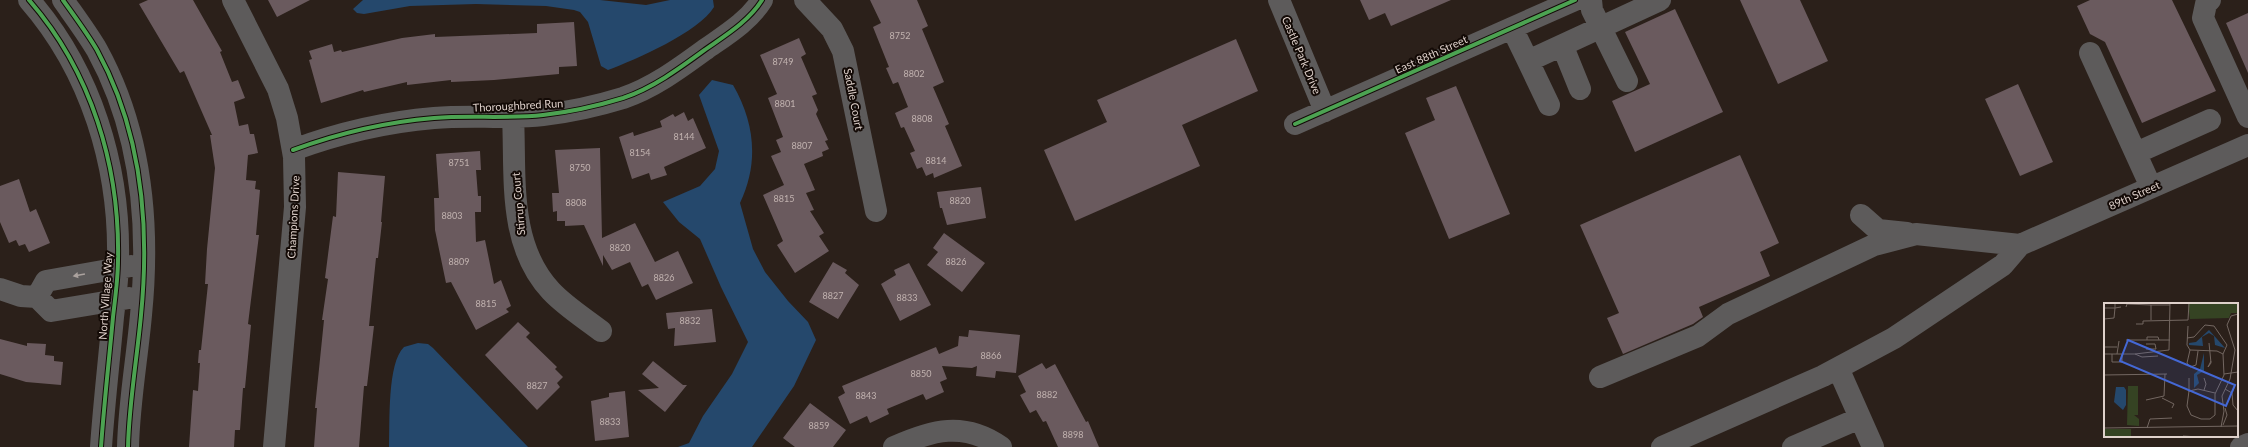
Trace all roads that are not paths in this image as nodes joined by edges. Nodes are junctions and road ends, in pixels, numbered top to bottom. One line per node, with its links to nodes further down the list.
1 (29, 0): 33 (street, North Village Way)
2 (63, 0): 32 (street)
3 (233, 0): 25 (street, Champions Drive)
4 (762, 0): 21 (street, Thoroughbred Run)
5 (805, 0): 28 (street, Saddle Court)
6 (1279, 0): 20 (street, Castle Park Drive)
7 (1575, 0): 11 (street, East 88th Street)
8 (1591, 0): 12 (street)
9 (1660, 0): 12 (street)
10 (2210, 0): 19 (street)
11 (1512, 28): 15 (street); 20 (street, East 88th Street)
12 (1601, 29): 13 (street); 16 (street)
13 (1563, 47): 15 (street); 17 (street)
14 (2090, 53): 26 (street)
15 (1528, 61): 18 (street)
16 (1627, 81)
17 (1580, 89)
18 (1549, 106)
19 (2246, 108)
20 (1326, 110): 23 (street, East 88th Street)
21 (514, 116): 25 (street, Thoroughbred Run); 38 (street, Stirrup Court)
22 (2210, 120): 26 (street)
23 (1295, 124)
24 (2248, 144): 27 (street, 89th Street)
25 (293, 150): 45 (street, Champions Drive)
26 (2136, 153): 27 (street)
27 (2151, 187): 31 (street, 89th Street)
28 (876, 211)
29 (1861, 215): 30 (street)
30 (1916, 234): 31 (street); 40 (street)
31 (2020, 245): 39 (street)
32 (145, 264): 33 (street); 35 (street)
33 (118, 269): 36 (street, one-way to 36); 37 (street, North Village Way)
34 (0, 289): 36 (street)
35 (143, 296): 37 (street); 44 (street)
36 (37, 297): 37 (street)
37 (115, 300): 43 (street, North Village Way)
38 (601, 331)
39 (1838, 368): 41 (street); 48 (street)
40 (1600, 377)
41 (1860, 418): 49 (street); 50 (street)
42 (2248, 444): 51 (street)
43 (101, 447)
44 (128, 447)
45 (274, 447)
46 (894, 447): 47 (street)
47 (1001, 447)
48 (1662, 447)
49 (1793, 447)
50 (1873, 447)
51 (2241, 447)

